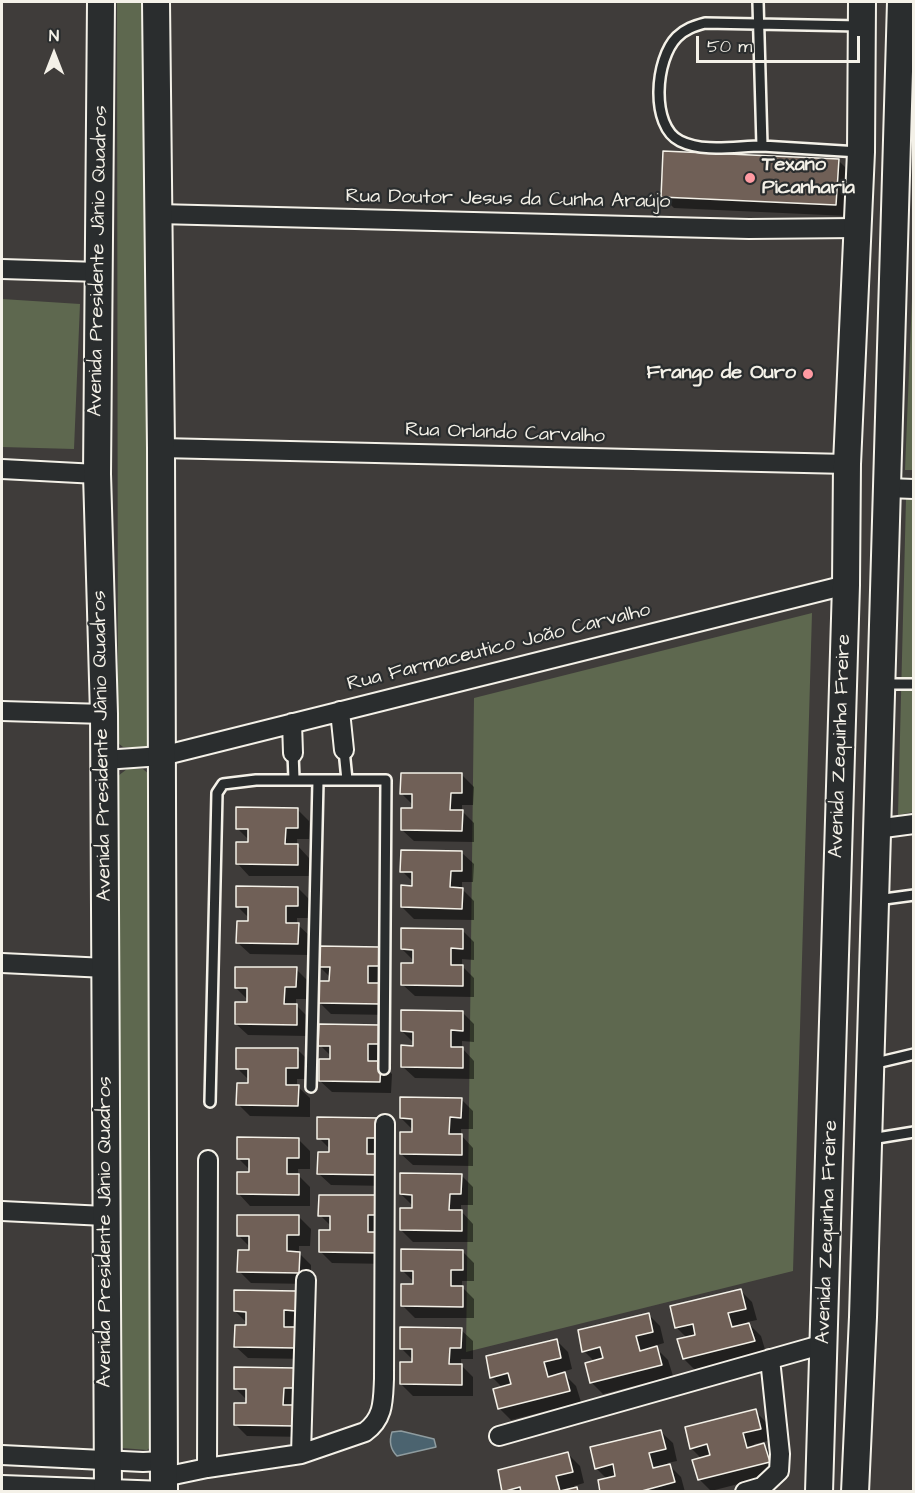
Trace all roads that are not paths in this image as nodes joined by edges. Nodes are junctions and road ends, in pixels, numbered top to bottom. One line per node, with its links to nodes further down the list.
1 (101, 2): 13 (main road, Avenida Presidente Jânio Quadros)
2 (156, 2): 10 (main road)
3 (758, 2): 7 (lane)
4 (893, 2): 6 (main road)
5 (901, 2): 18 (main road, Avenida Zequinha Freire)
6 (864, 10): 7 (lane); 9 (main road, Avenida Zequinha Freire)
7 (758, 23): 8 (lane); 8 (lane)
8 (762, 146): 9 (lane)
9 (861, 152): 11 (main road, Avenida Zequinha Freire)
10 (158, 214): 11 (street, Rua Doutor Jesus da Cunha Araújo); 14 (main road)
11 (857, 228): 15 (main road, Avenida Zequinha Freire)
12 (2, 269): 13 (street)
13 (99, 272): 17 (main road, Avenida Presidente Jânio Quadros)
14 (161, 448): 15 (street, Rua Orlando Carvalho); 29 (main road)
15 (847, 464): 18 (main road); 20 (main road, Avenida Zequinha Freire)
16 (2, 469): 17 (street)
17 (97, 474): 25 (main road, Avenida Presidente Jânio Quadros)
18 (888, 488): 19 (street); 21 (main road, Avenida Zequinha Freire)
19 (914, 489)
20 (846, 585): 24 (street, Rua Farmaceutico João Carvalho); 51 (main road, Avenida Zequinha Freire)
21 (881, 684): 22 (lane); 35 (main road, Avenida Zequinha Freire)
22 (914, 684)
23 (2, 711): 25 (street)
24 (340, 711): 26 (street, Rua Farmaceutico João Carvalho); 27 (street)
25 (104, 714): 30 (main road, Avenida Presidente Jânio Quadros)
26 (292, 723): 28 (street); 29 (street, Rua Farmaceutico João Carvalho)
27 (344, 750): 32 (lane)
28 (293, 753): 31 (lane)
29 (162, 756): 30 (street, Rua Farmaceutico João Carvalho); 63 (main road)
30 (104, 760): 39 (main road, Avenida Presidente Jânio Quadros)
31 (294, 779): 33 (lane); 44 (lane)
32 (347, 780): 33 (lane); 42 (lane)
33 (318, 781): 43 (lane)
34 (914, 824): 35 (street)
35 (876, 830): 37 (main road, Avenida Zequinha Freire)
36 (914, 895): 37 (lane)
37 (874, 900): 41 (main road, Avenida Zequinha Freire)
38 (2, 963): 39 (street)
39 (106, 968): 50 (main road, Avenida Presidente Jânio Quadros)
40 (914, 1054): 41 (lane)
41 (870, 1065): 47 (main road, Avenida Zequinha Freire)
42 (384, 1069)
43 (311, 1087)
44 (210, 1102)
45 (385, 1124): 60 (street)
46 (914, 1132): 47 (lane)
47 (869, 1139): 52 (main road, Avenida Zequinha Freire)
48 (208, 1160): 62 (street)
49 (2, 1211): 50 (street)
50 (105, 1216): 61 (main road, Avenida Presidente Jânio Quadros)
51 (827, 1264): 52 (main road); 54 (main road, Avenida Zequinha Freire)
52 (865, 1264): 55 (main road, Avenida Zequinha Freire)
53 (306, 1280): 60 (street)
54 (825, 1314): 55 (main road); 56 (main road, Avenida Zequinha Freire)
55 (863, 1317): 68 (main road, Avenida Zequinha Freire)
56 (824, 1344): 57 (street); 67 (main road, Avenida Zequinha Freire)
57 (770, 1359): 58 (street); 66 (street)
58 (499, 1436)
59 (2, 1455): 61 (street)
60 (301, 1455): 62 (street)
61 (107, 1460): 63 (street); 65 (main road, Avenida Presidente Jânio Quadros)
62 (207, 1467): 63 (street)
63 (164, 1480): 65 (street)
64 (2, 1485): 65 (street)
65 (108, 1490)
66 (745, 1491)
67 (819, 1491)
68 (855, 1491)

